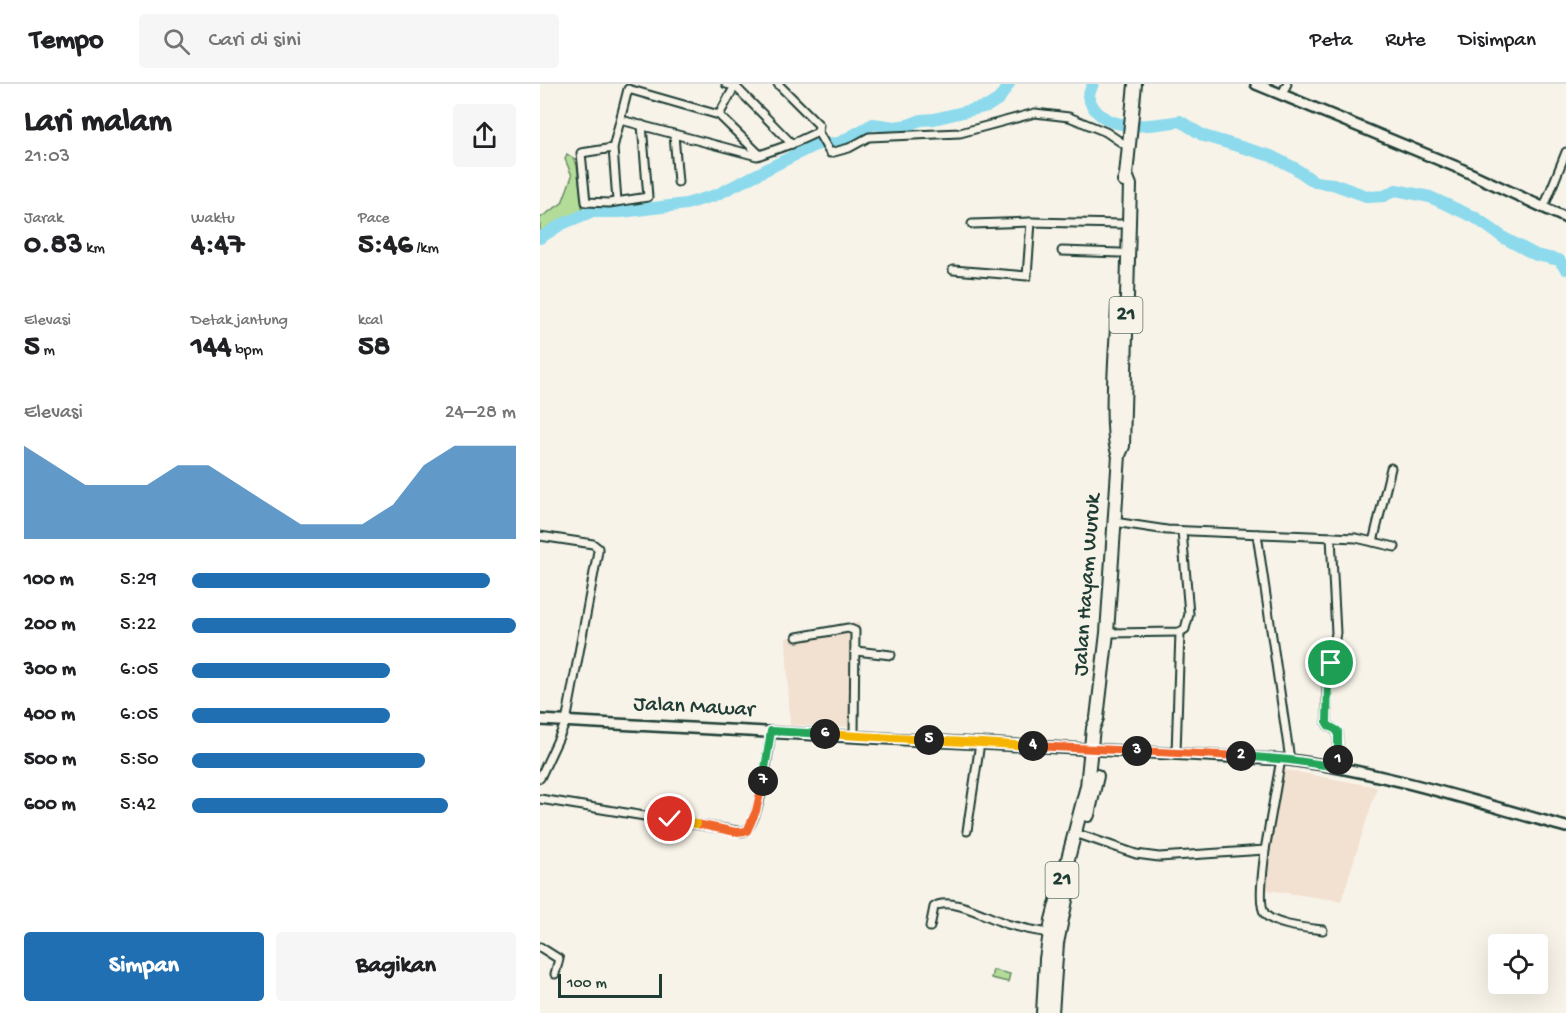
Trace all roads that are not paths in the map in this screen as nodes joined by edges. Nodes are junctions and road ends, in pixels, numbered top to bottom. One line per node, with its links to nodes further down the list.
1 (726, 84): 6 (street)
2 (778, 84): 12 (street)
3 (1135, 84): 13 (highway, Jalan Hayam Wuruk / 21)
4 (1256, 84): 7 (street)
5 (1287, 84): 7 (street)
6 (735, 85): 8 (street); 14 (street)
7 (1282, 94): 21 (street)
8 (719, 115): 9 (street); 17 (street)
9 (621, 120): 10 (street); 15 (street)
10 (642, 125): 11 (street); 20 (street)
11 (674, 135): 17 (street); 19 (street)
12 (820, 135): 13 (street); 14 (street)
13 (1129, 143): 18 (highway, Jalan Hayam Wuruk / 21)
14 (792, 144): 17 (street)
15 (612, 148): 20 (street); 20 (street)
16 (1566, 152): 21 (street)
17 (760, 155)
18 (1126, 176): 25 (highway, Jalan Hayam Wuruk / 21); 29 (highway, Jalan Hayam Wuruk / 21)
19 (678, 182)
20 (617, 201)
21 (1544, 207): 22 (street)
22 (1566, 218)
23 (1032, 222): 24 (street); 25 (street); 28 (street)
24 (972, 224)
25 (1121, 224): 27 (highway, Jalan Hayam Wuruk / 21)
26 (1062, 251): 27 (street)
27 (1120, 253): 29 (highway, Jalan Hayam Wuruk / 21)
28 (953, 270)
29 (1119, 455): 31 (highway, Jalan Hayam Wuruk / 21)
30 (1391, 468): 36 (street)
31 (1114, 522): 32 (street); 39 (highway, Jalan Hayam Wuruk / 21)
32 (1182, 531): 33 (street); 38 (street)
33 (1257, 534): 35 (street); 50 (street)
34 (540, 536): 44 (street)
35 (1331, 537): 36 (street); 51 (street)
36 (1373, 542): 37 (street)
37 (1395, 547)
38 (1183, 630): 39 (street); 49 (street)
39 (1107, 633): 48 (highway, Jalan Hayam Wuruk / 21)
40 (797, 637): 41 (street)
41 (856, 651): 42 (street); 46 (street)
42 (891, 655)
43 (540, 720): 44 (street, Jalan Mawar)
44 (566, 722): 45 (street, Jalan Mawar); 52 (street)
45 (771, 731): 46 (street, Jalan Mawar); 53 (street)
46 (854, 736): 47 (street, Jalan Mawar)
47 (980, 743): 48 (street, Jalan Mawar); 55 (street)
48 (1095, 749): 49 (street, Jalan Mawar); 56 (highway, 21); 56 (highway, 21)
49 (1176, 753): 50 (street, Jalan Mawar)
50 (1286, 759): 51 (street, Jalan Mawar); 57 (street)
51 (1338, 767): 54 (street, Jalan Mawar)
52 (540, 778)
53 (540, 799)
54 (1566, 827)
55 (967, 831)
56 (1079, 835): 57 (street); 60 (highway, 21); 64 (highway, 21)
57 (1265, 850): 59 (street)
58 (930, 927): 60 (street)
59 (1323, 930)
60 (1049, 933): 63 (highway, 21)
61 (540, 947): 62 (street)
62 (555, 974)
63 (1043, 1013)
64 (1052, 1013)

